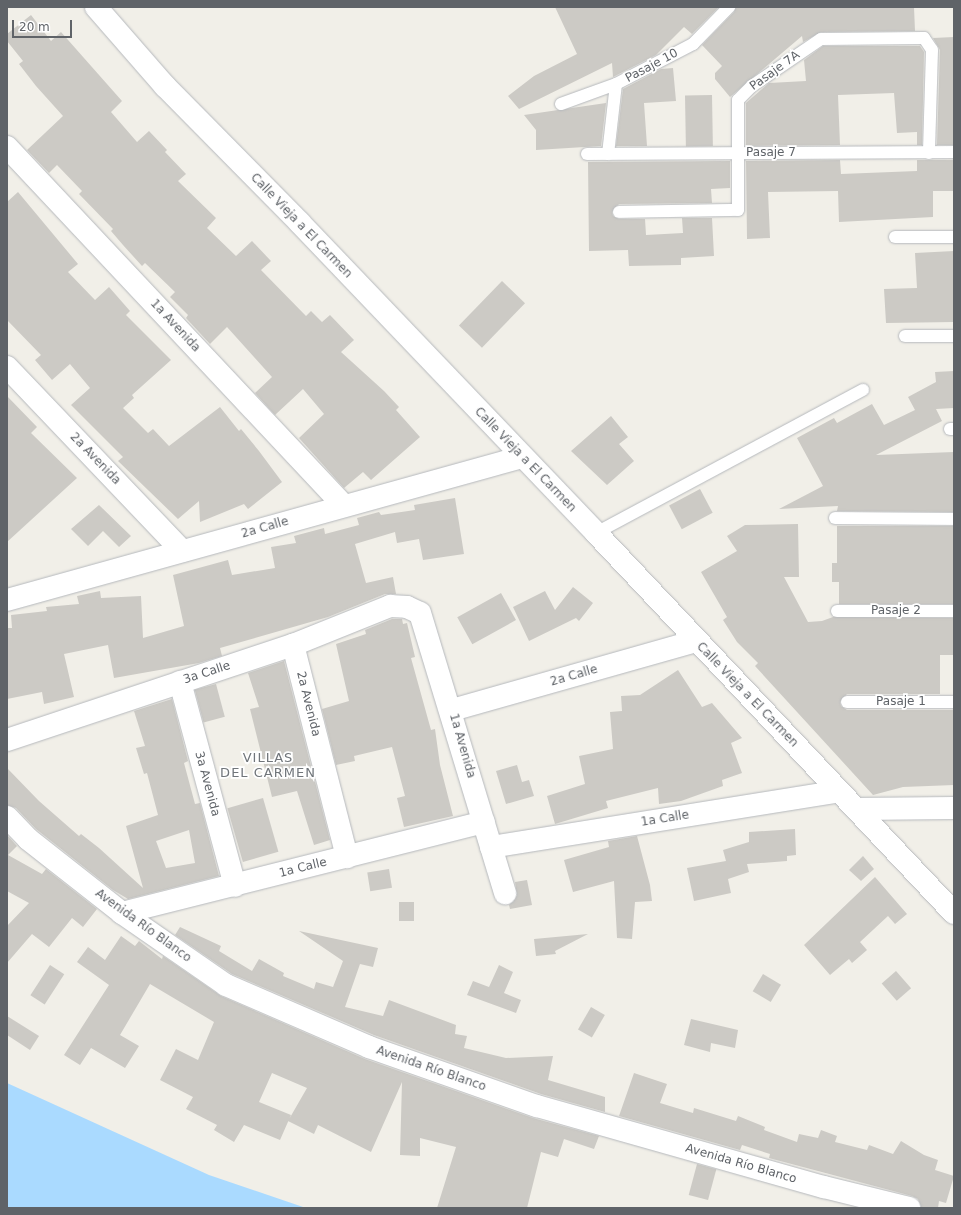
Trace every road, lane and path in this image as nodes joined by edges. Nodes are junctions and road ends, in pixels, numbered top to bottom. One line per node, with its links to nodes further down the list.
1 (96, 7): 18 (street, Calle Vieja a El Carmen)
2 (729, 7): 3 (lane, Pasaje 10)
3 (616, 84): 4 (lane, Pasaje 10); 10 (lane)
4 (561, 104)
5 (7, 147): 19 (street, 1a Avenida)
6 (954, 152): 8 (lane, Pasaje 7)
7 (738, 153): 8 (lane, Pasaje 7); 8 (lane, Pasaje 7A); 10 (lane, Pasaje 7); 11 (lane, Pasaje 7A)
8 (929, 153)
9 (587, 154): 10 (lane, Pasaje 7)
10 (608, 154)
11 (619, 212)
12 (895, 237): 13 (lane)
13 (954, 237)
14 (905, 336): 15 (lane)
15 (954, 336)
16 (7, 367): 23 (street, 2a Avenida)
17 (862, 390): 22 (lane)
18 (522, 457): 19 (street, 2a Calle); 22 (street, Calle Vieja a El Carmen)
19 (344, 506): 23 (street, 2a Calle)
20 (835, 518): 21 (lane)
21 (954, 519)
22 (596, 534): 28 (street, Calle Vieja a El Carmen)
23 (182, 551): 24 (street, 2a Calle)
24 (9, 596)
25 (407, 607): 29 (street, 3a Calle); 33 (street, 1a Avenida)
26 (837, 610): 27 (lane, Pasaje 2)
27 (954, 611)
28 (696, 641): 33 (street, 2a Calle); 35 (street, Calle Vieja a El Carmen)
29 (293, 645): 30 (street, 3a Calle); 41 (street, 2a Avenida)
30 (180, 682): 34 (street, 3a Calle); 42 (street, 3a Avenida)
31 (847, 702): 32 (lane, Pasaje 1)
32 (954, 702)
33 (452, 710): 39 (street, 1a Avenida)
34 (7, 740)
35 (839, 792): 37 (street, Calle Vieja a El Carmen); 40 (street, 1a Calle)
36 (954, 808): 37 (street)
37 (856, 809): 45 (street, Calle Vieja a El Carmen)
38 (7, 817): 44 (street, Avenida Río Blanco)
39 (484, 822): 40 (street, 1a Avenida); 41 (street, 1a Calle)
40 (491, 847): 43 (street, 1a Avenida)
41 (347, 857): 42 (street, 1a Calle)
42 (235, 886): 44 (street, 1a Calle)
43 (505, 893)
44 (122, 913): 46 (street, Avenida Río Blanco)
45 (954, 913)
46 (909, 1208)

